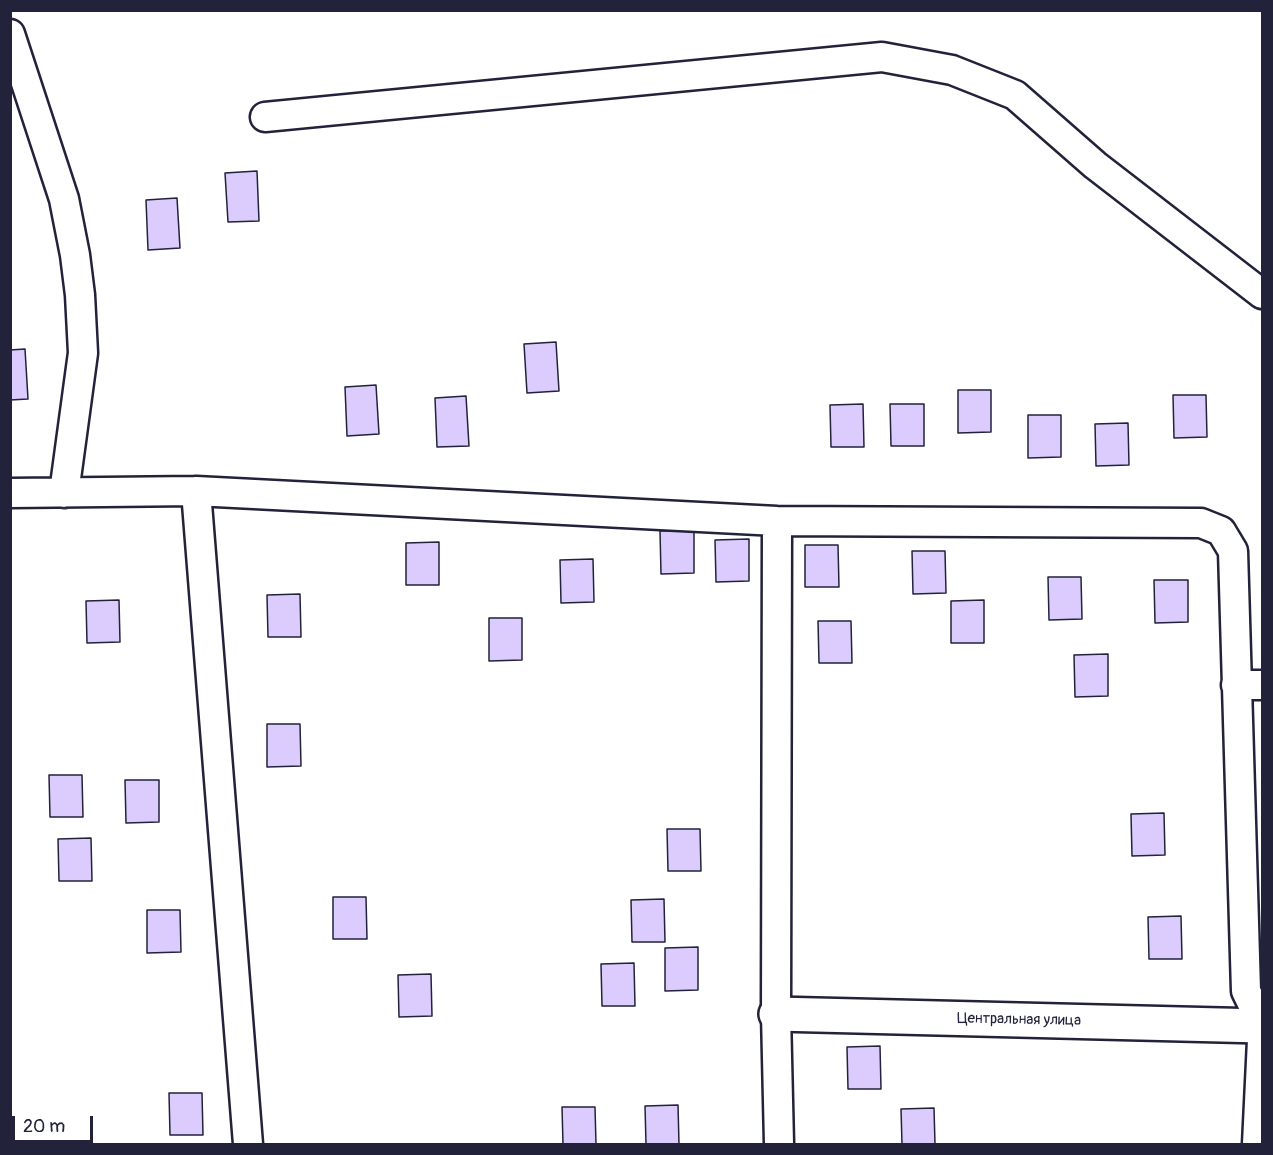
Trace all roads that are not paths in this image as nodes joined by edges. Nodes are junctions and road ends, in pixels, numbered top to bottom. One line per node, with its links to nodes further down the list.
1 (10, 34): 5 (street)
2 (265, 117): 3 (street)
3 (1263, 294)
4 (196, 491): 5 (street); 7 (street); 12 (street)
5 (64, 492): 6 (street)
6 (10, 493)
7 (777, 521): 8 (street); 9 (street)
8 (1249, 685): 10 (street)
9 (776, 1014): 10 (street, Центральная улица); 13 (street)
10 (1263, 1025)
11 (1263, 1040): 14 (street)
12 (248, 1144)
13 (779, 1144)
14 (1257, 1144)

